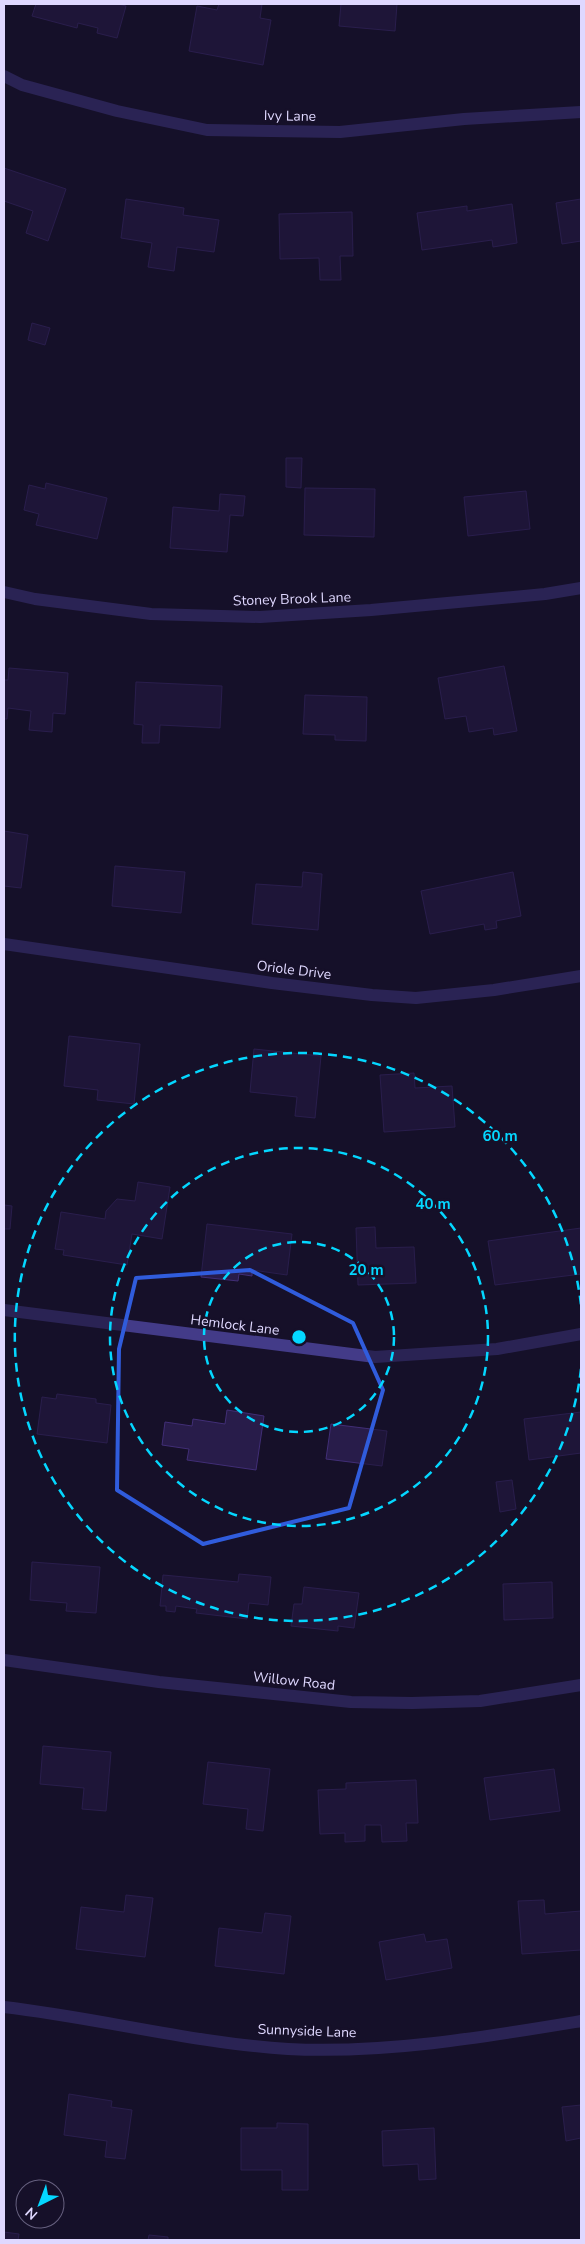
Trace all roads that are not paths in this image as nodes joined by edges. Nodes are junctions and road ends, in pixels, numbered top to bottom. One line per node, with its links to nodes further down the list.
1 (4, 76): 2 (street, Ivy Lane)
2 (581, 112)
3 (581, 588): 4 (street, Stoney Brook Lane)
4 (4, 592)
5 (4, 944): 6 (street, Oriole Drive)
6 (581, 976)
7 (4, 1310): 8 (street, Hemlock Lane)
8 (581, 1334)
9 (4, 1660): 10 (street, Willow Road)
10 (581, 1684)
11 (4, 2007): 12 (street, Sunnyside Lane)
12 (581, 2021)

